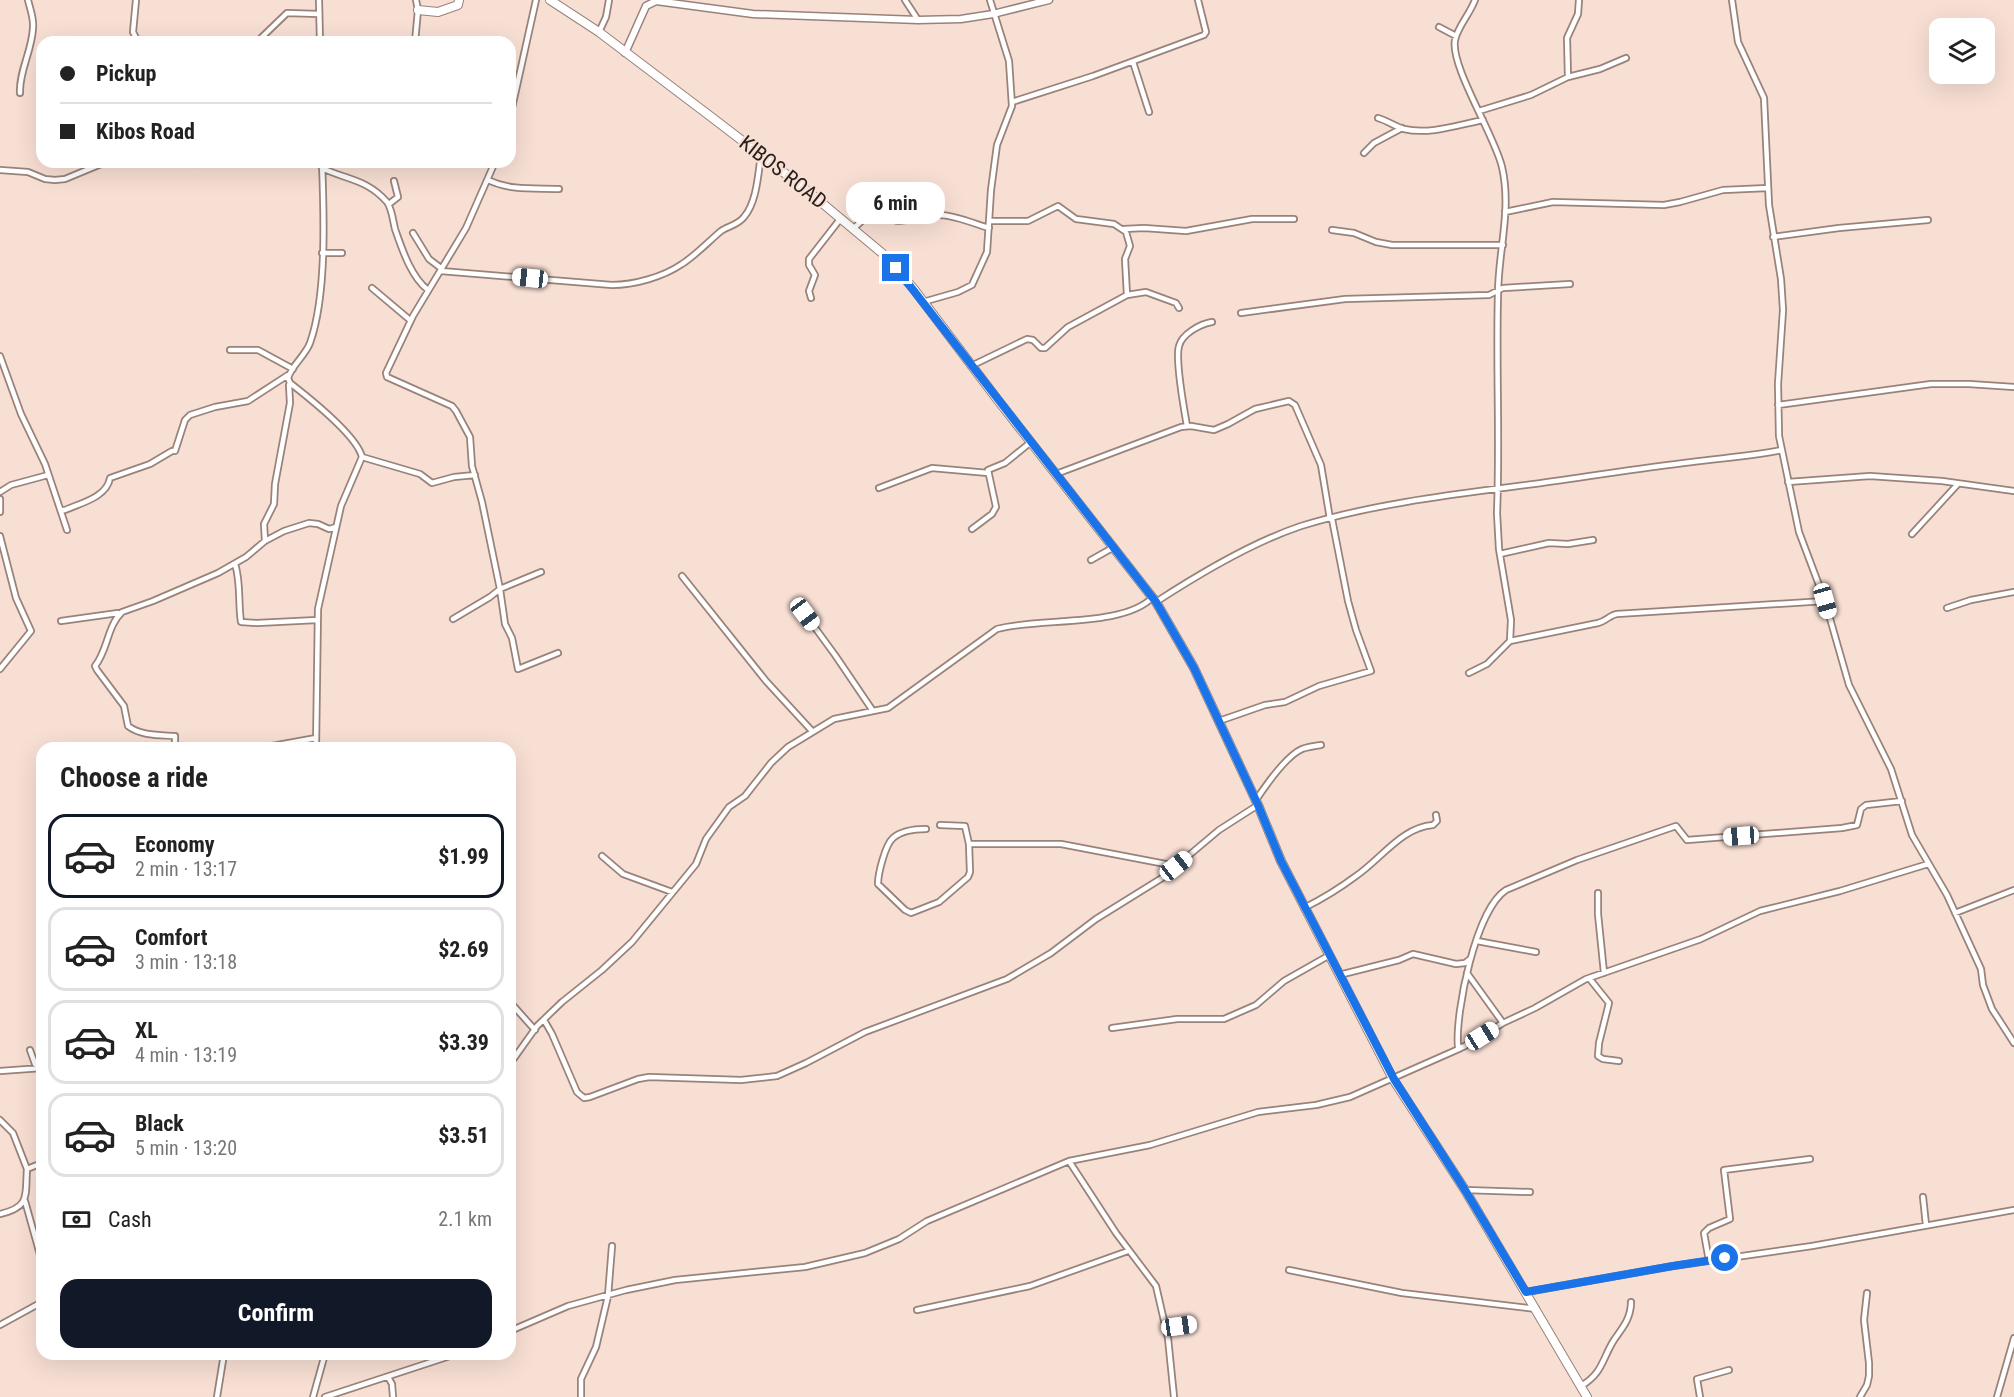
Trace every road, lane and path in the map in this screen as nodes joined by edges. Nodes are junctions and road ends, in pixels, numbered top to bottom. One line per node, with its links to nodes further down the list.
1 (28, 0): 32 (street)
2 (136, 0): 22 (street)
3 (319, 0): 17 (street)
4 (416, 0): 16 (street)
5 (459, 0): 16 (main road)
6 (536, 0): 31 (street)
7 (550, 0): 21 (main road, KIBOS ROAD)
8 (609, 0): 21 (street)
9 (905, 0): 19 (street)
10 (990, 0): 18 (street)
11 (1049, 0): 18 (street)
12 (1198, 0): 29 (street)
13 (1475, 0): 26 (street)
14 (1579, 0): 30 (street)
15 (1732, 0): 48 (street)
16 (418, 10): 25 (street)
17 (320, 14): 23 (street); 24 (street)
18 (993, 14): 19 (street); 33 (street)
19 (918, 20): 27 (street)
20 (1439, 27): 26 (street)
21 (599, 32): 27 (main road, KIBOS ROAD)
22 (134, 36)
23 (263, 36)
24 (320, 36)
25 (416, 36)
26 (1456, 36): 34 (street)
27 (625, 53): 40 (main road, KIBOS ROAD)
28 (1626, 58): 30 (street)
29 (1133, 62): 33 (street); 35 (street)
30 (1568, 77): 34 (street)
31 (516, 90)
32 (20, 93)
33 (1012, 102): 55 (street)
34 (1479, 111): 37 (street)
35 (1149, 112)
36 (1378, 118): 38 (street)
37 (1483, 120): 38 (street); 51 (street)
38 (1402, 128): 39 (street)
39 (1364, 153)
40 (761, 155): 52 (main road, KIBOS ROAD); 65 (street)
41 (92, 168): 45 (street)
42 (322, 168): 63 (street)
43 (327, 168): 50 (street)
44 (493, 168): 46 (street)
45 (0, 170)
46 (488, 180): 49 (street); 65 (street)
47 (394, 181): 50 (street)
48 (1768, 188): 51 (street); 61 (street)
49 (559, 189)
50 (389, 204): 68 (street)
51 (1505, 212): 62 (street)
52 (841, 218): 56 (main road, KIBOS ROAD); 71 (street)
53 (1294, 219): 58 (street)
54 (1928, 220): 61 (street)
55 (989, 221): 57 (street); 58 (street)
56 (854, 228): 57 (street); 72 (main road, KIBOS ROAD)
57 (989, 228): 72 (street)
58 (1123, 229): 70 (street)
59 (1332, 230): 62 (street)
60 (413, 233): 65 (street)
61 (1773, 237): 84 (street)
62 (1503, 245): 69 (street)
63 (322, 253): 64 (street); 80 (street)
64 (342, 253)
65 (441, 270): 68 (street)
66 (1570, 284): 69 (street)
67 (372, 288): 75 (street)
68 (428, 290): 75 (street)
69 (1498, 292): 74 (street); 96 (street)
70 (1127, 295): 73 (street); 79 (street)
71 (811, 298)
72 (923, 302): 79 (main road, KIBOS ROAD)
73 (1179, 308)
74 (1241, 313)
75 (410, 320): 92 (street)
76 (1212, 322): 85 (street)
77 (230, 350): 80 (street)
78 (0, 356): 91 (street)
79 (971, 366): 86 (main road, KIBOS ROAD)
80 (293, 369): 81 (street)
81 (288, 375): 82 (street); 100 (street)
82 (290, 383): 88 (street); 109 (street)
83 (2014, 387): 84 (street)
84 (1778, 405): 87 (street)
85 (1187, 426): 90 (street); 102 (street)
86 (1031, 442): 89 (street); 90 (main road, KIBOS ROAD)
87 (1782, 450): 93 (street); 96 (street)
88 (362, 457): 92 (street); 103 (street)
89 (988, 473): 95 (street); 104 (street)
90 (1056, 474): 110 (main road, KIBOS ROAD)
91 (48, 475): 98 (street); 100 (street)
92 (475, 476): 116 (street)
93 (1788, 482): 94 (street); 119 (street)
94 (1957, 484): 97 (street); 106 (street)
95 (879, 488)
96 (1499, 488): 102 (street); 111 (street)
97 (2014, 491)
98 (0, 492)
99 (0, 499): 101 (street)
100 (61, 510): 105 (street)
101 (0, 512)
102 (1331, 519): 118 (street); 131 (street)
103 (336, 527): 109 (street); 124 (street)
104 (972, 529)
105 (67, 530)
106 (1912, 534)
107 (0, 536): 128 (street)
108 (1593, 540): 111 (street)
109 (265, 541): 113 (street)
110 (1114, 548): 112 (street); 118 (main road, KIBOS ROAD)
111 (1500, 554): 126 (street)
112 (1091, 560)
113 (235, 564): 121 (street); 124 (street)
114 (541, 572): 116 (street)
115 (682, 576): 132 (street)
116 (500, 589): 123 (street); 127 (street)
117 (2014, 592): 120 (street)
118 (1154, 599): 130 (street); 131 (main road, KIBOS ROAD)
119 (1825, 601): 126 (street); 138 (street)
120 (1947, 608)
121 (121, 612): 125 (street); 134 (street)
122 (805, 614): 130 (street)
123 (453, 619)
124 (318, 620): 133 (street)
125 (61, 621)
126 (1510, 641): 129 (street)
127 (558, 653)
128 (0, 669)
129 (1469, 673)
130 (873, 711): 132 (street)
131 (1219, 721): 139 (main road, KIBOS ROAD)
132 (812, 731): 148 (street)
133 (316, 738): 135 (street); 136 (street)
134 (175, 742)
135 (294, 742)
136 (316, 742)
137 (1321, 745): 139 (street)
138 (1902, 801): 145 (street); 152 (street)
139 (1257, 802): 146 (street); 150 (main road, KIBOS ROAD)
140 (1436, 815): 150 (street)
141 (940, 825): 143 (street)
142 (926, 829): 143 (street)
143 (969, 844): 146 (street)
144 (602, 856): 148 (street)
145 (1928, 864): 151 (street); 157 (street)
146 (1176, 866): 161 (street)
147 (2014, 890): 151 (street)
148 (672, 892): 161 (street)
149 (1598, 892): 157 (street)
150 (1305, 908): 154 (main road, KIBOS ROAD)
151 (1955, 913): 165 (street)
152 (1477, 941): 153 (street); 155 (street)
153 (1536, 952)
154 (1328, 956): 158 (main road, KIBOS ROAD); 163 (street)
155 (1470, 959): 156 (street); 158 (street)
156 (1467, 973): 162 (street); 166 (street)
157 (1604, 973): 159 (street)
158 (1339, 975): 173 (main road, KIBOS ROAD)
159 (1589, 978): 162 (street); 169 (street)
160 (516, 1009): 164 (street)
161 (544, 1020): 164 (street)
162 (1503, 1023): 166 (street)
163 (1112, 1028)
164 (535, 1030): 168 (street)
165 (2014, 1042)
166 (1461, 1048): 173 (street)
167 (30, 1050): 170 (street)
168 (516, 1056)
169 (1619, 1061)
170 (36, 1065)
171 (36, 1068): 172 (street)
172 (0, 1071)
173 (1394, 1079): 176 (street); 179 (main road, KIBOS ROAD)
174 (0, 1120): 178 (street)
175 (1810, 1159): 189 (street)
176 (1069, 1161): 188 (street); 193 (street)
177 (36, 1165): 178 (street)
178 (27, 1169): 182 (street)
179 (1465, 1190): 180 (street); 191 (main road, KIBOS ROAD)
180 (1530, 1192)
181 (1923, 1197): 185 (street)
182 (25, 1201): 184 (street); 186 (street)
183 (2014, 1210): 185 (street)
184 (0, 1214)
185 (1926, 1225): 189 (street)
186 (36, 1240)
187 (612, 1246): 193 (street)
188 (1128, 1251): 197 (street); 201 (street)
189 (1709, 1261): 191 (street)
190 (1289, 1270): 196 (street)
191 (1526, 1292): 196 (main road, KIBOS ROAD)
192 (1867, 1293): 217 (street)
193 (608, 1296): 200 (street); 213 (street)
194 (1631, 1302): 208 (street)
195 (36, 1305): 199 (street)
196 (1536, 1309): 208 (main road, KIBOS ROAD)
197 (917, 1310)
198 (1192, 1324): 201 (street)
199 (0, 1325)
200 (516, 1328)
201 (1166, 1328): 214 (street)
202 (2014, 1338): 218 (street)
203 (223, 1360): 209 (street)
204 (323, 1360): 210 (street)
205 (438, 1360): 207 (street)
206 (1729, 1370): 216 (street)
207 (386, 1378): 211 (street); 212 (street)
208 (1581, 1386): 215 (main road, KIBOS ROAD)
209 (217, 1397)
210 (313, 1397)
211 (325, 1397)
212 (393, 1397)
213 (581, 1397)
214 (1174, 1397)
215 (1587, 1397)
216 (1700, 1397)
217 (1860, 1397)
218 (1997, 1397)

